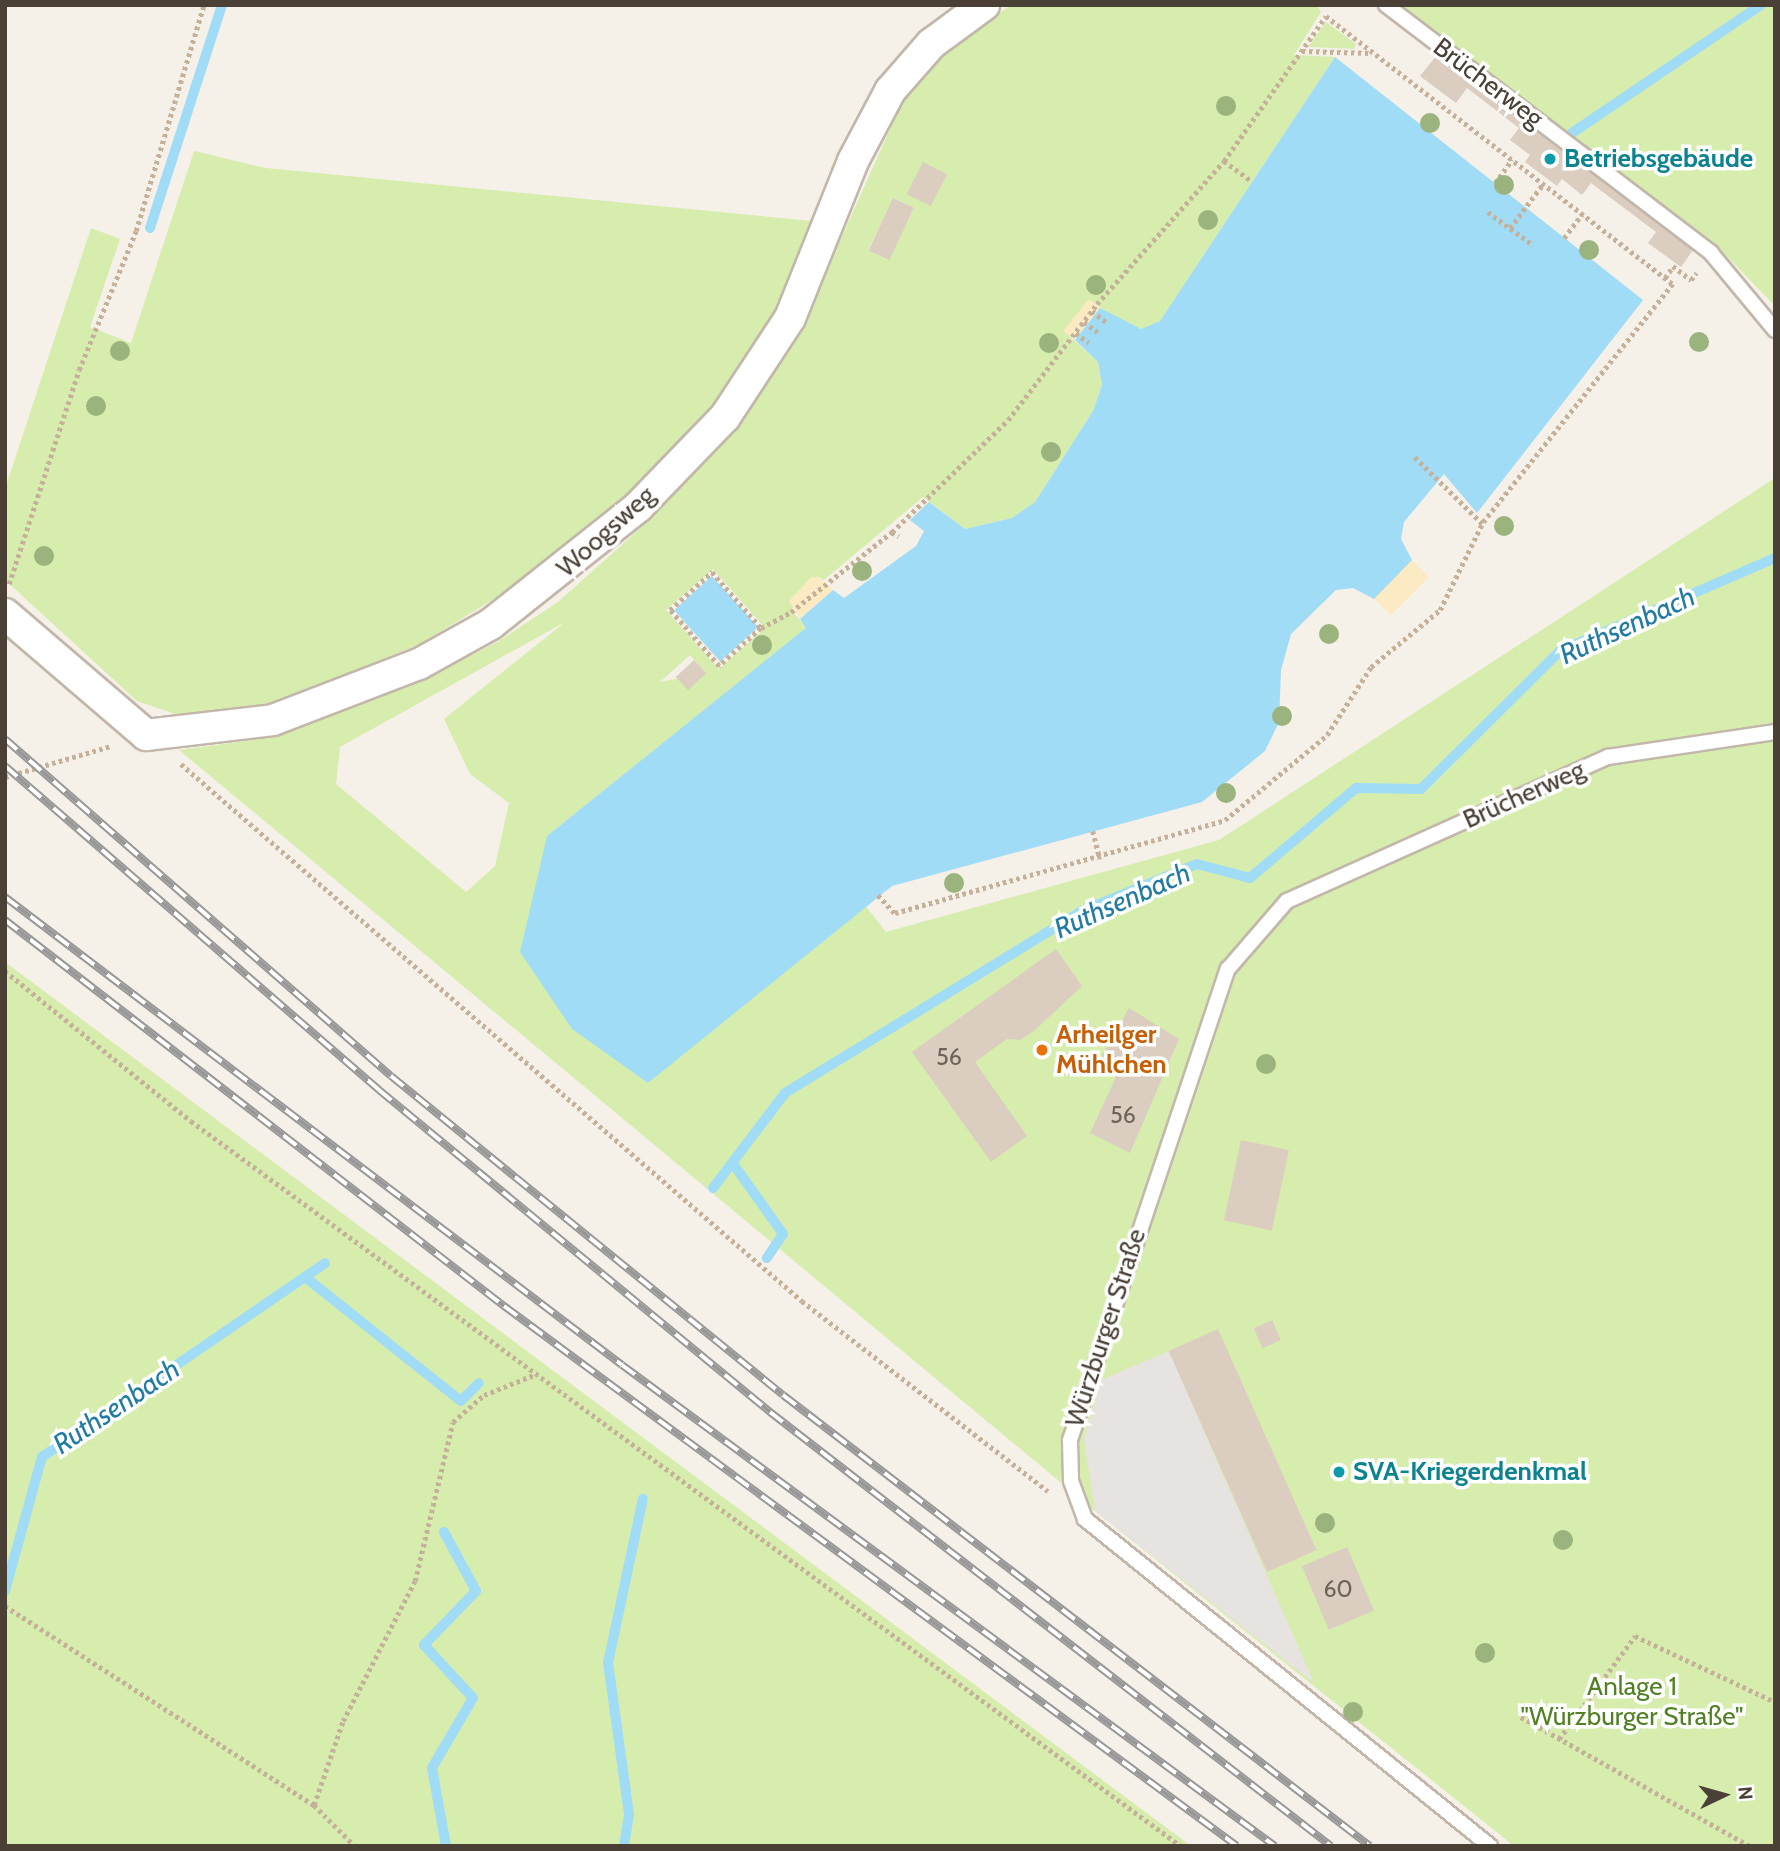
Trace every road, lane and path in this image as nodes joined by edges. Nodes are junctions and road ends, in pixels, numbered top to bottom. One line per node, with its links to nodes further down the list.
1 (204, 5): 31 (path)
2 (984, 5): 35 (street, Woogsweg)
3 (1386, 5): 21 (lane, Brücherweg)
4 (1302, 51): 5 (path); 5 (path); 7 (path)
5 (1373, 53): 6 (path)
6 (1512, 160): 9 (path); 10 (path)
7 (1224, 161): 8 (path); 18 (path)
8 (1252, 181)
9 (1495, 183)
10 (1543, 184): 12 (path); 13 (path)
11 (1489, 212): 13 (path)
12 (1582, 214): 14 (path); 17 (path)
13 (1510, 228): 15 (path)
14 (1564, 238)
15 (1533, 246)
16 (1678, 270): 17 (path)
17 (1664, 278): 28 (path)
18 (1092, 311): 19 (path); 20 (path)
19 (1084, 322): 22 (path); 23 (path)
20 (1106, 322)
21 (1775, 330)
22 (1098, 332)
23 (1076, 333): 24 (path); 26 (path)
24 (1089, 343)
25 (1414, 457): 28 (path)
26 (917, 509): 27 (path); 29 (path)
27 (922, 515)
28 (1482, 524): 38 (path)
29 (892, 532): 30 (path); 33 (path)
30 (899, 536)
31 (5, 597)
32 (5, 614): 35 (street)
33 (761, 628): 33 (path)
34 (1775, 732): 40 (lane, Brücherweg)
35 (146, 734): 36 (path); 43 (path)
36 (5, 777)
37 (1093, 831): 38 (path)
38 (1100, 859): 39 (path)
39 (878, 895)
40 (1287, 901): 43 (lane, Würzburger Straße)
41 (5, 971): 42 (path)
42 (535, 1375): 48 (path); 50 (path)
43 (1085, 1519): 51 (lane)
44 (5, 1605): 48 (path)
45 (1775, 1702): 47 (path)
46 (1521, 1717): 47 (path)
47 (1559, 1739): 52 (path)
48 (314, 1805): 49 (path)
49 (355, 1846)
50 (1181, 1846)
51 (1490, 1846)
52 (1750, 1846)

